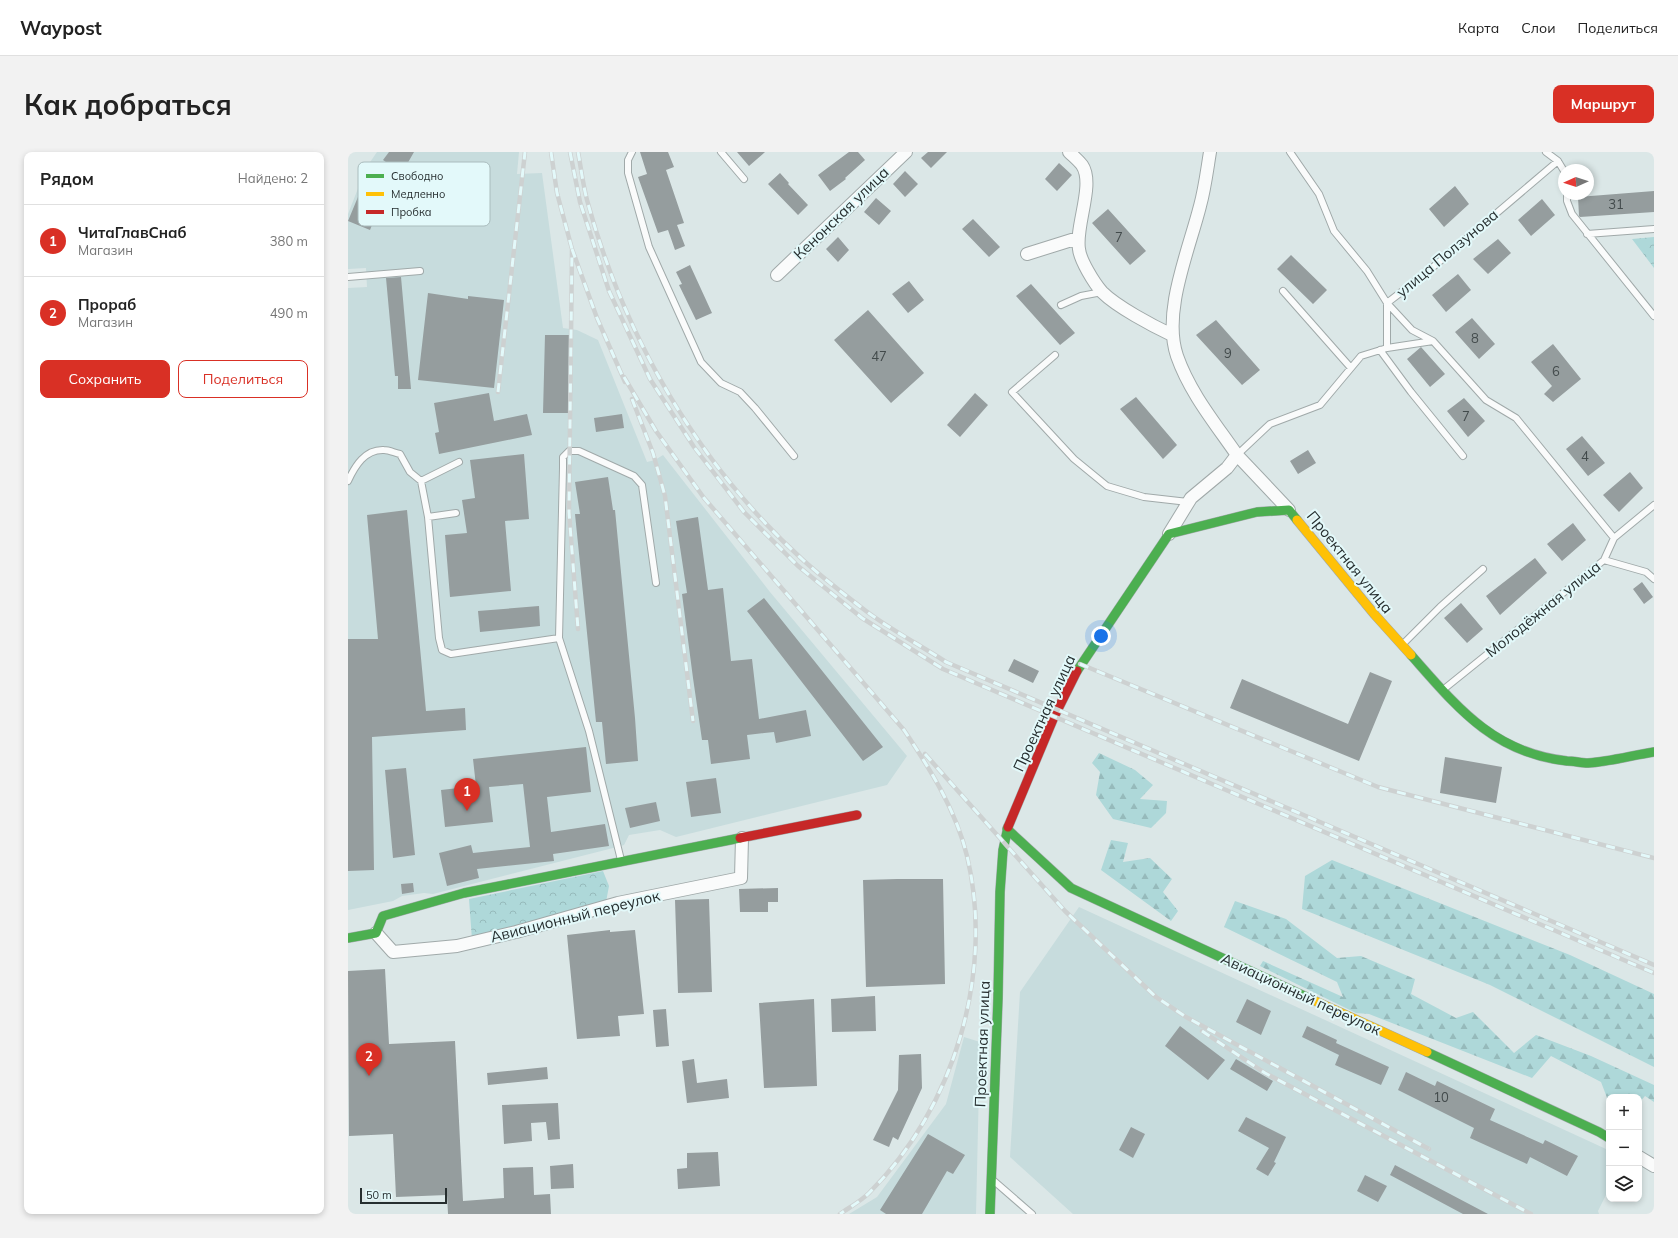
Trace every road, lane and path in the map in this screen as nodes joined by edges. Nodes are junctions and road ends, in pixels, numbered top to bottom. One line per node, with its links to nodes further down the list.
1 (632, 152): 31 (lane)
2 (722, 152): 10 (lane)
3 (906, 152): 17 (street, Кенонская улица)
4 (1069, 152): 14 (street)
5 (1210, 152): 24 (street)
6 (1290, 152): 21 (lane)
7 (1546, 152): 8 (lane)
8 (1558, 161): 9 (lane); 21 (lane, улица Ползунова)
9 (1560, 164)
10 (744, 178)
11 (1567, 200): 13 (lane)
12 (1654, 229): 13 (lane)
13 (1587, 234): 23 (lane)
14 (1078, 238): 15 (street); 20 (street)
15 (1027, 254)
16 (420, 272): 18 (lane)
17 (777, 275)
18 (348, 277)
19 (1282, 290): 29 (lane)
20 (1102, 292): 22 (lane); 24 (street)
21 (1387, 303): 25 (lane); 26 (lane, улица Ползунова)
22 (1061, 305)
23 (1654, 316)
24 (1172, 335): 30 (street)
25 (1433, 342): 26 (lane); 42 (lane)
26 (1387, 348): 27 (lane)
27 (1380, 350): 29 (lane); 32 (lane)
28 (1055, 355): 36 (lane)
29 (1351, 368): 30 (lane)
30 (1237, 454): 36 (street); 38 (street)
31 (794, 456)
32 (1463, 456)
33 (459, 462): 35 (lane)
34 (348, 481): 35 (lane)
35 (421, 481): 40 (lane)
36 (1188, 502): 41 (street)
37 (1654, 505): 42 (lane, Молодёжная улица)
38 (1289, 510): 41 (street, Проектная улица); 48 (street, Проектная улица)
39 (456, 513): 40 (lane)
40 (428, 517): 47 (lane)
41 (1169, 534): 52 (street, Проектная улица)
42 (1614, 538): 43 (lane, Молодёжная улица)
43 (1604, 560): 45 (lane); 49 (lane, Молодёжная улица)
44 (1483, 569): 48 (lane)
45 (1654, 579)
46 (656, 583): 47 (lane)
47 (559, 638): 54 (lane)
48 (1402, 645): 49 (street, Проектная улица)
49 (1442, 690): 50 (street, Проектная улица)
50 (1654, 752)
51 (857, 815): 53 (street)
52 (1008, 829): 57 (street, Авиационный переулок); 60 (street, Проектная улица)
53 (742, 838): 54 (street); 55 (street, Авиационный переулок)
54 (621, 862): 55 (street)
55 (376, 934): 56 (street)
56 (348, 938)
57 (1606, 1136)
58 (1642, 1159): 59 (street)
59 (1654, 1166)
60 (991, 1178): 61 (street, Проектная улица); 62 (lane)
61 (990, 1214)
62 (1032, 1214)

